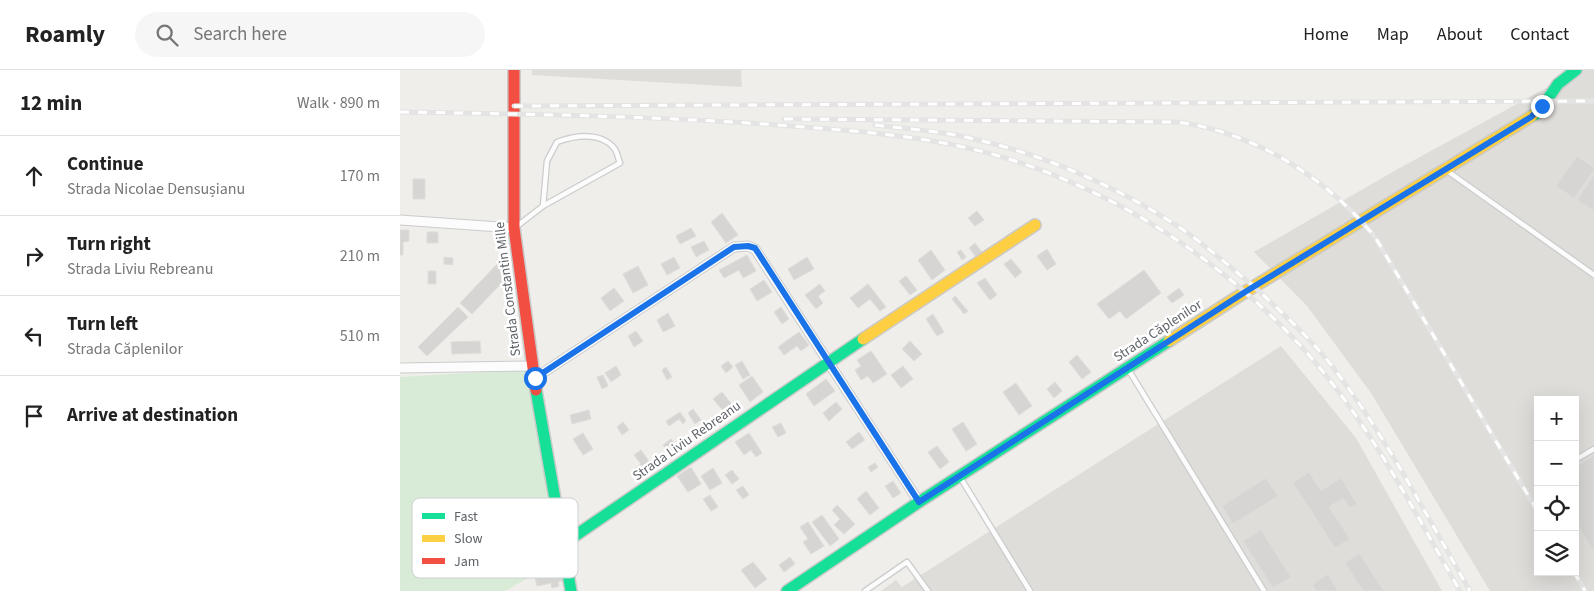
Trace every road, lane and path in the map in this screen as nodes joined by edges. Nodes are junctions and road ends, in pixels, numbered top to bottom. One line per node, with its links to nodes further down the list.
1 (514, 70): 7 (street, Strada Constantin Mille)
2 (1576, 70): 3 (street, Strada Căplenilor)
3 (1445, 169): 8 (lane); 12 (street, Strada Căplenilor)
4 (543, 206): 4 (lane); 7 (lane)
5 (400, 220): 7 (street)
6 (1035, 225): 9 (street, Strada Liviu Rebreanu)
7 (514, 228): 10 (street, Strada Constantin Mille)
8 (1594, 275)
9 (828, 362): 13 (street); 18 (street); 19 (street, Strada Liviu Rebreanu)
10 (532, 366): 11 (street); 13 (street, Strada Constantin Mille)
11 (400, 368)
12 (1128, 369): 16 (street, Strada Căplenilor); 26 (lane)
13 (535, 378): 17 (street, Strada Constantin Mille)
14 (1594, 450): 15 (lane)
15 (1579, 458)
16 (960, 477): 18 (street, Strada Căplenilor); 25 (lane)
17 (555, 498)
18 (919, 502): 22 (street, Strada Căplenilor)
19 (578, 534)
20 (569, 578): 21 (street, Strada Constantin Mille)
21 (571, 591)
22 (787, 591)
23 (865, 591): 24 (lane)
24 (928, 591)
25 (1030, 591)
26 (1264, 591)

